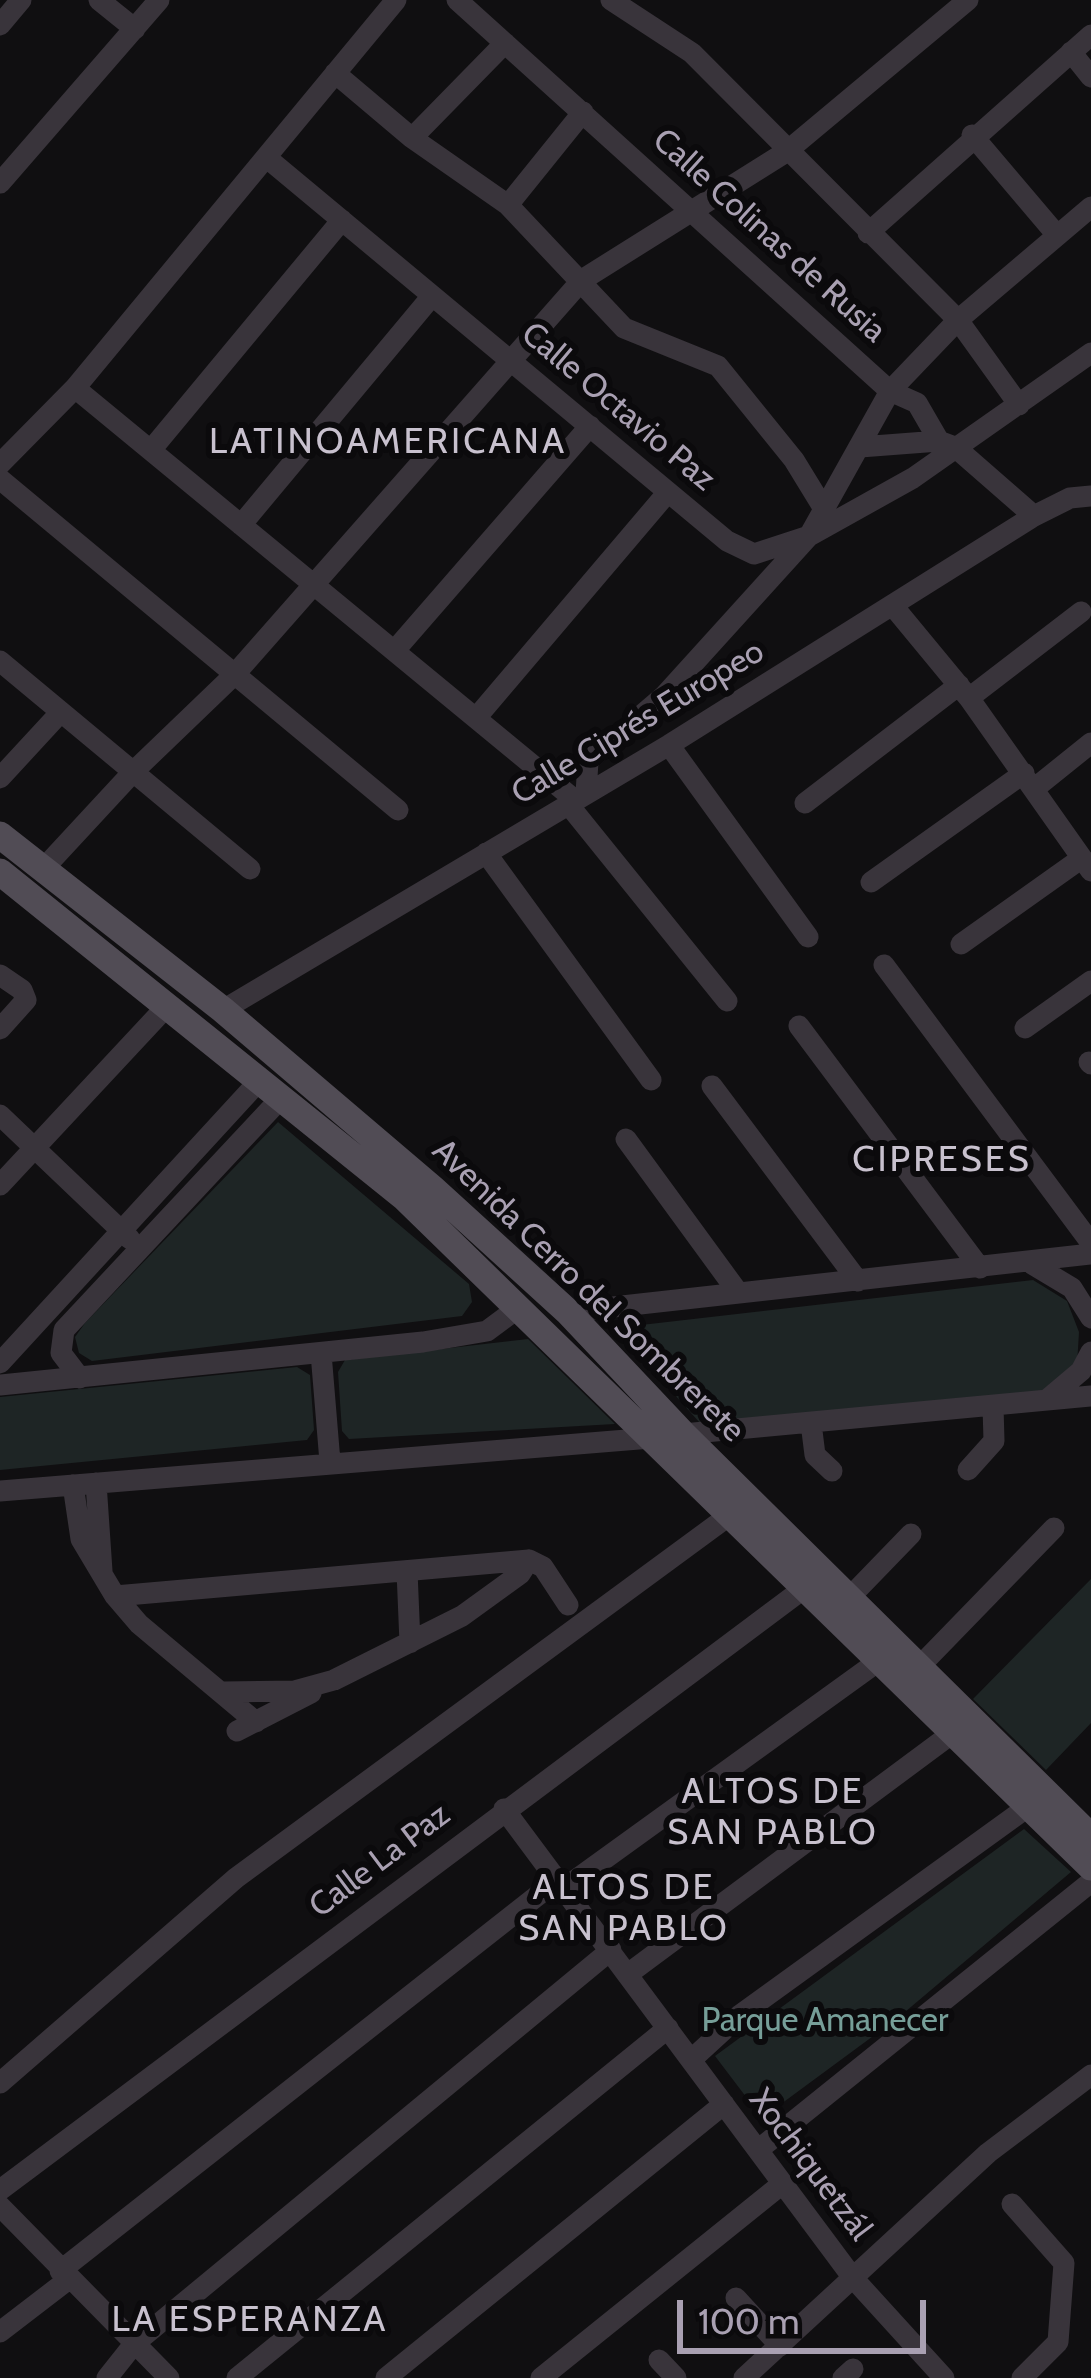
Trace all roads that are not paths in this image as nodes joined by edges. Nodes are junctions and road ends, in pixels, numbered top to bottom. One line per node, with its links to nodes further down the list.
1 (21, 0): 8 (street)
2 (99, 0): 9 (street)
3 (159, 0): 9 (street)
4 (396, 0): 13 (street)
5 (458, 0): 11 (street, Calle Colinas de Rusia)
6 (611, 0): 18 (street)
7 (962, 2): 18 (street)
8 (0, 25)
9 (135, 29): 20 (street)
10 (1091, 35): 12 (street)
11 (505, 43): 15 (street, Calle Colinas de Rusia); 17 (street)
12 (1072, 52): 14 (street); 16 (street)
13 (334, 73): 17 (street); 19 (street)
14 (1091, 77)
15 (583, 112): 21 (street); 23 (street, Calle Colinas de Rusia)
16 (972, 135): 25 (street); 26 (street)
17 (412, 138): 21 (street)
18 (786, 152): 23 (street); 25 (street)
19 (267, 158): 24 (street, Calle Octavio Paz); 32 (street)
20 (0, 183)
21 (508, 206): 27 (street)
22 (1091, 207): 26 (street)
23 (693, 210): 27 (street); 33 (street, Calle Colinas de Rusia)
24 (342, 220): 28 (street, Calle Octavio Paz); 38 (street)
25 (868, 232): 29 (street)
26 (1056, 233): 29 (street)
27 (580, 282): 31 (street); 43 (street)
28 (432, 296): 31 (street, Calle Octavio Paz); 45 (street)
29 (958, 320): 33 (street); 34 (street)
30 (1091, 353): 34 (street, Calle Octavio Paz)
31 (511, 361): 35 (street, Calle Octavio Paz); 47 (street)
32 (75, 388): 38 (street); 39 (street)
33 (890, 392): 36 (street, Calle Colinas de Rusia); 37 (street)
34 (1019, 406): 36 (street, Calle Octavio Paz)
35 (590, 426): 41 (street, Calle Octavio Paz); 50 (street)
36 (947, 444): 37 (street); 44 (street, Calle Colinas de Rusia); 46 (street, Calle Octavio Paz)
37 (860, 447): 43 (street)
38 (151, 450): 45 (street)
39 (0, 464)
40 (0, 479): 52 (street)
41 (668, 492): 46 (street, Calle Octavio Paz); 55 (street)
42 (1090, 495): 44 (street, Calle Ciprés Europeo)
43 (824, 509): 46 (street)
44 (1034, 516): 48 (street, Calle Ciprés Europeo)
45 (241, 525): 47 (street)
46 (809, 536): 61 (street)
47 (315, 583): 50 (street); 52 (street)
48 (893, 606): 53 (street); 57 (street, Calle Ciprés Europeo)
49 (1081, 612): 53 (street)
50 (396, 649): 55 (street)
51 (0, 661): 54 (street)
52 (236, 674): 58 (street); 63 (street)
53 (964, 691): 60 (street); 62 (street)
54 (59, 714): 58 (street); 59 (street)
55 (476, 718): 61 (street)
56 (1091, 743): 60 (street)
57 (669, 746): 61 (street, Calle Ciprés Europeo); 71 (street)
58 (133, 772): 67 (street); 68 (street)
59 (0, 778)
60 (1029, 780): 66 (street); 70 (street)
61 (576, 799): 65 (street, Calle Ciprés Europeo); 76 (street)
62 (805, 803)
63 (398, 810)
64 (0, 835): 67 (main road, Avenida Cerro del Sombrerete)
65 (486, 853): 78 (street, Calle Ciprés Europeo); 82 (street)
66 (1086, 865): 72 (street)
67 (44, 868): 78 (main road, Avenida Cerro del Sombrerete)
68 (250, 869)
69 (0, 872): 77 (main road, Avenida Cerro del Sombrerete)
70 (871, 882)
71 (808, 937)
72 (961, 944)
73 (884, 965): 90 (street)
74 (0, 975): 81 (street)
75 (1091, 981): 80 (street)
76 (727, 1000)
77 (167, 1006): 84 (main road, Avenida Cerro del Sombrerete); 87 (street)
78 (223, 1010): 98 (main road, Avenida Cerro del Sombrerete)
79 (799, 1026): 94 (street)
80 (1025, 1028)
81 (0, 1029)
82 (651, 1080)
83 (712, 1086): 95 (street)
84 (271, 1089): 89 (street); 91 (street); 97 (main road, Avenida Cerro del Sombrerete)
85 (0, 1115): 87 (street)
86 (626, 1139): 96 (street)
87 (35, 1148): 88 (street); 89 (street)
88 (0, 1185)
89 (120, 1230): 91 (street); 102 (street)
90 (1091, 1243)
91 (141, 1249): 103 (street)
92 (1091, 1254): 93 (street)
93 (1028, 1262): 94 (street); 99 (street)
94 (980, 1268): 95 (street)
95 (858, 1281): 96 (street)
96 (737, 1292): 98 (street)
97 (518, 1308): 101 (street); 110 (main road, Avenida Cerro del Sombrerete)
98 (568, 1312): 109 (main road, Avenida Cerro del Sombrerete)
99 (1091, 1318)
100 (1091, 1352): 106 (street)
101 (321, 1353): 103 (street); 111 (street)
102 (0, 1363)
103 (80, 1378): 104 (street)
104 (0, 1385)
105 (1091, 1396): 106 (street)
106 (1043, 1401): 107 (street)
107 (993, 1406): 108 (street); 112 (street)
108 (812, 1423): 109 (street); 113 (street)
109 (683, 1434): 117 (main road, Avenida Cerro del Sombrerete)
110 (651, 1438): 111 (street); 117 (main road, Avenida Cerro del Sombrerete)
111 (330, 1462): 114 (street)
112 (968, 1469)
113 (832, 1471)
114 (96, 1483): 115 (street); 122 (street)
115 (73, 1485): 116 (street); 122 (street)
116 (0, 1492)
117 (742, 1506): 123 (main road, Avenida Cerro del Sombrerete); 124 (main road, Avenida Cerro del Sombrerete); 143 (street)
118 (1054, 1528): 128 (street)
119 (911, 1534): 124 (street)
120 (529, 1560): 121 (street); 125 (street); 126 (street)
121 (407, 1571): 122 (street); 126 (street)
122 (109, 1587): 130 (street)
123 (803, 1589): 127 (main road, Avenida Cerro del Sombrerete); 133 (street, Calle La Paz)
124 (851, 1596): 128 (main road, Avenida Cerro del Sombrerete)
125 (568, 1605)
126 (410, 1642): 129 (street)
127 (880, 1660): 131 (main road, Avenida Cerro del Sombrerete); 137 (street)
128 (921, 1665): 134 (main road, Avenida Cerro del Sombrerete)
129 (334, 1680): 130 (street); 130 (street)
130 (223, 1692)
131 (954, 1732): 132 (main road, Avenida Cerro del Sombrerete); 139 (street)
132 (1029, 1806): 135 (main road, Avenida Cerro del Sombrerete); 141 (street)
133 (504, 1809): 137 (street, Xochiquetzál); 147 (street, Calle La Paz)
134 (1091, 1837)
135 (1091, 1867)
136 (1091, 1882): 145 (street)
137 (560, 1885): 138 (street, Xochiquetzál); 149 (street)
138 (610, 1950): 139 (street, Xochiquetzál); 153 (street)
139 (628, 1974): 140 (street, Xochiquetzál)
140 (668, 2028): 141 (street, Xochiquetzál); 158 (street)
141 (691, 2060): 144 (street, Xochiquetzál)
142 (1091, 2075): 150 (street)
143 (0, 2083)
144 (724, 2104): 145 (street, Xochiquetzál); 159 (street)
145 (758, 2150): 146 (street, Xochiquetzál)
146 (782, 2184): 150 (street, Xochiquetzál); 160 (street)
147 (1, 2203): 149 (street)
148 (1012, 2204): 164 (street)
149 (64, 2275): 152 (street); 153 (street)
150 (853, 2278): 154 (street); 163 (street, Xochiquetzál)
151 (736, 2298): 154 (street)
152 (0, 2332)
153 (134, 2344): 156 (street); 157 (street)
154 (780, 2345): 162 (street)
155 (659, 2360): 161 (street)
156 (107, 2378)
157 (170, 2378)
158 (237, 2378)
159 (386, 2378)
160 (541, 2378)
161 (676, 2378)
162 (744, 2378)
163 (944, 2378)
164 (1022, 2378)

